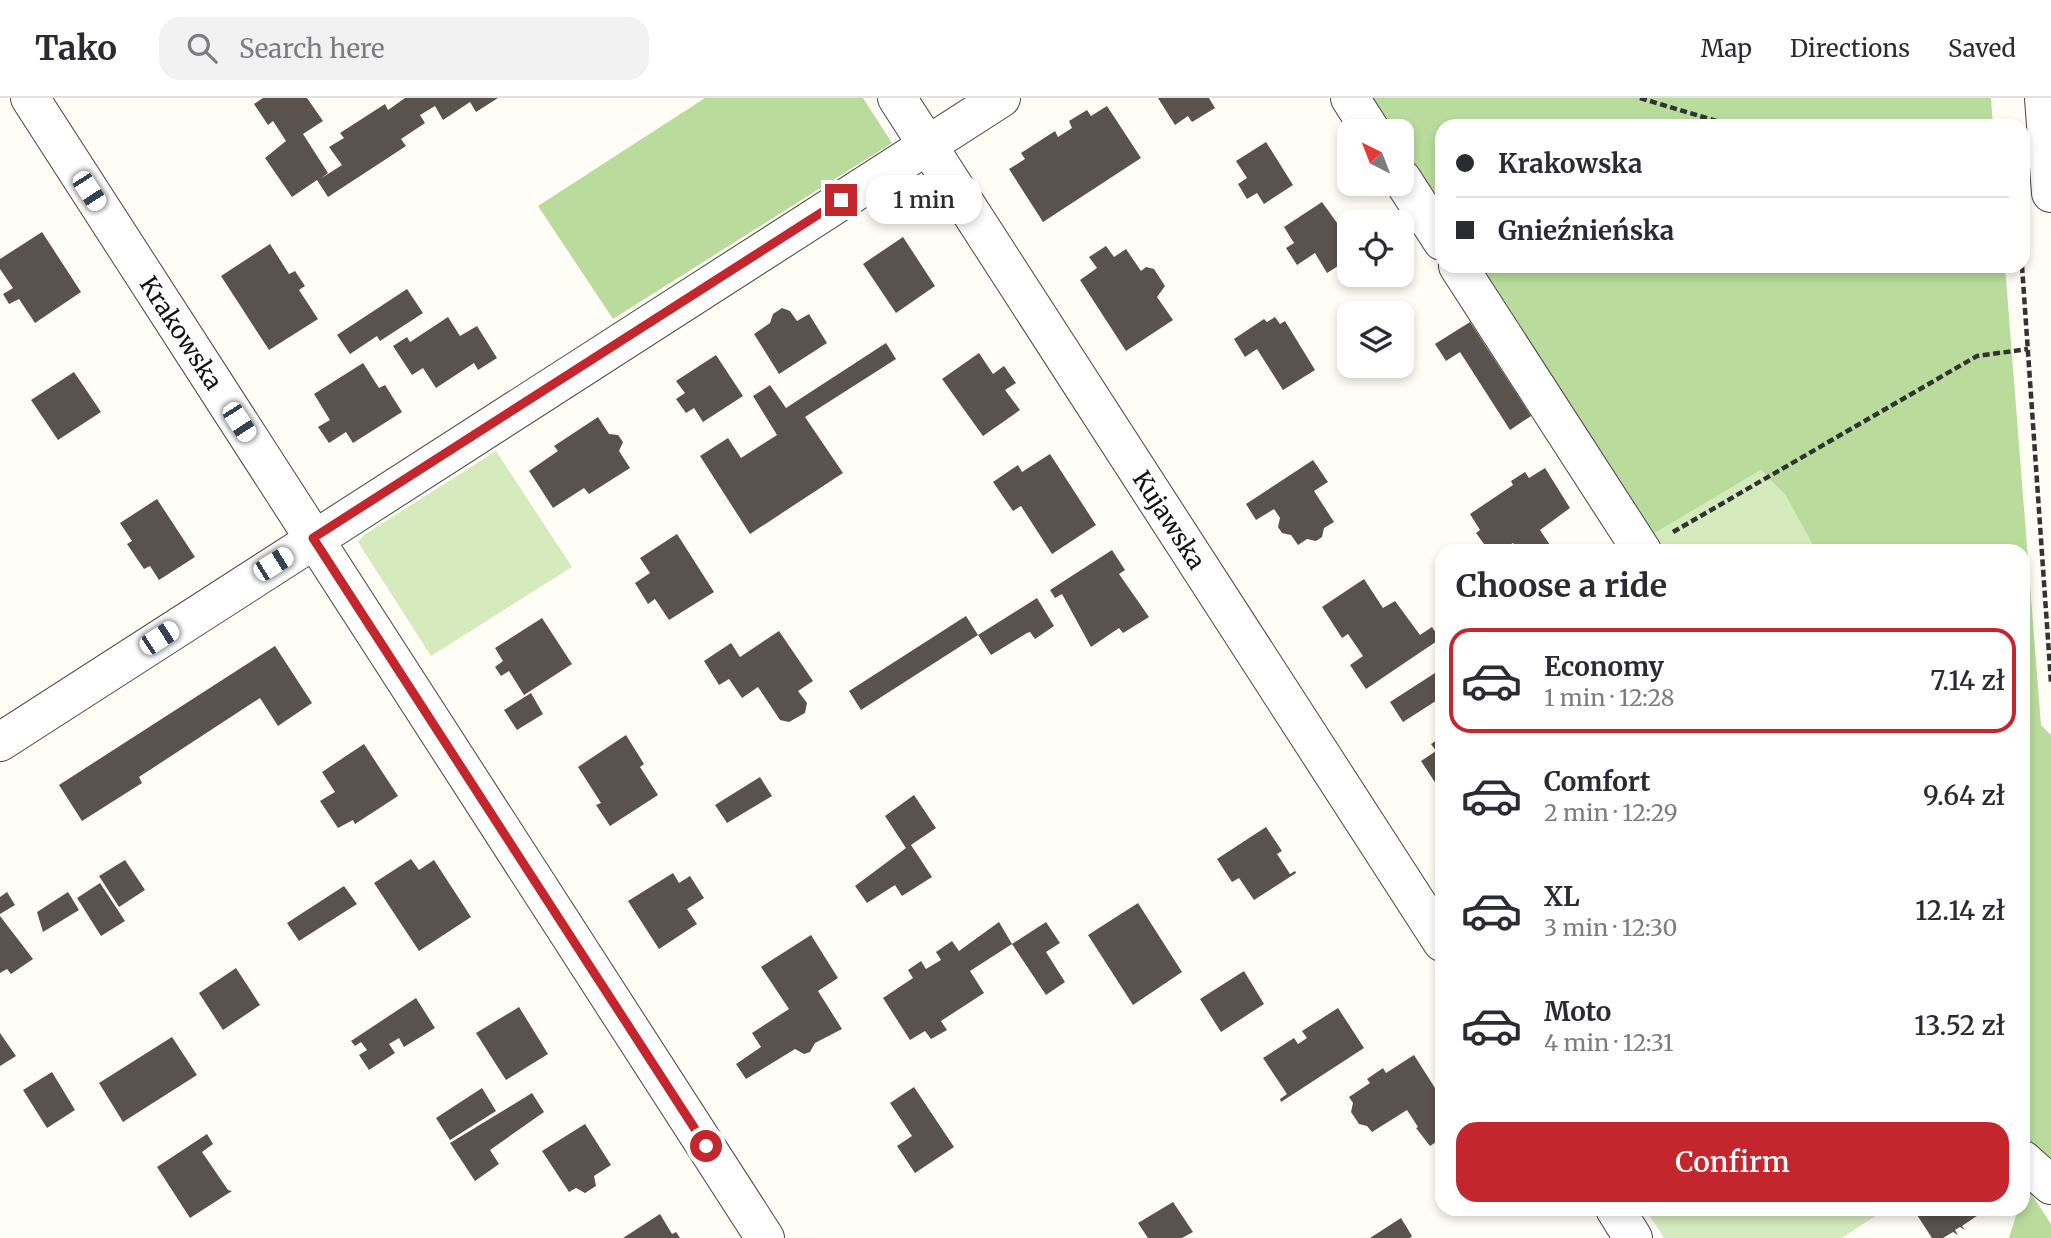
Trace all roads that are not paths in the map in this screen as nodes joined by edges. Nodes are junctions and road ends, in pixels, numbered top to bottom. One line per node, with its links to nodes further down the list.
1 (30, 98): 12 (street, Krakowska)
2 (897, 98): 7 (street, Kujawska)
3 (1001, 98): 7 (street)
4 (1350, 98): 6 (street)
5 (2044, 98): 8 (street)
6 (1363, 119)
7 (927, 145): 12 (street); 15 (street, Kujawska)
8 (2051, 194)
9 (1413, 196): 10 (street)
10 (1435, 230)
11 (1463, 273): 13 (street)
12 (313, 538): 14 (street); 19 (street, Krakowska)
13 (1637, 544)
14 (0, 742)
15 (1435, 931)
16 (2030, 1166): 17 (street)
17 (2051, 1185)
18 (1619, 1216): 20 (street)
19 (765, 1238)
20 (1633, 1238)

